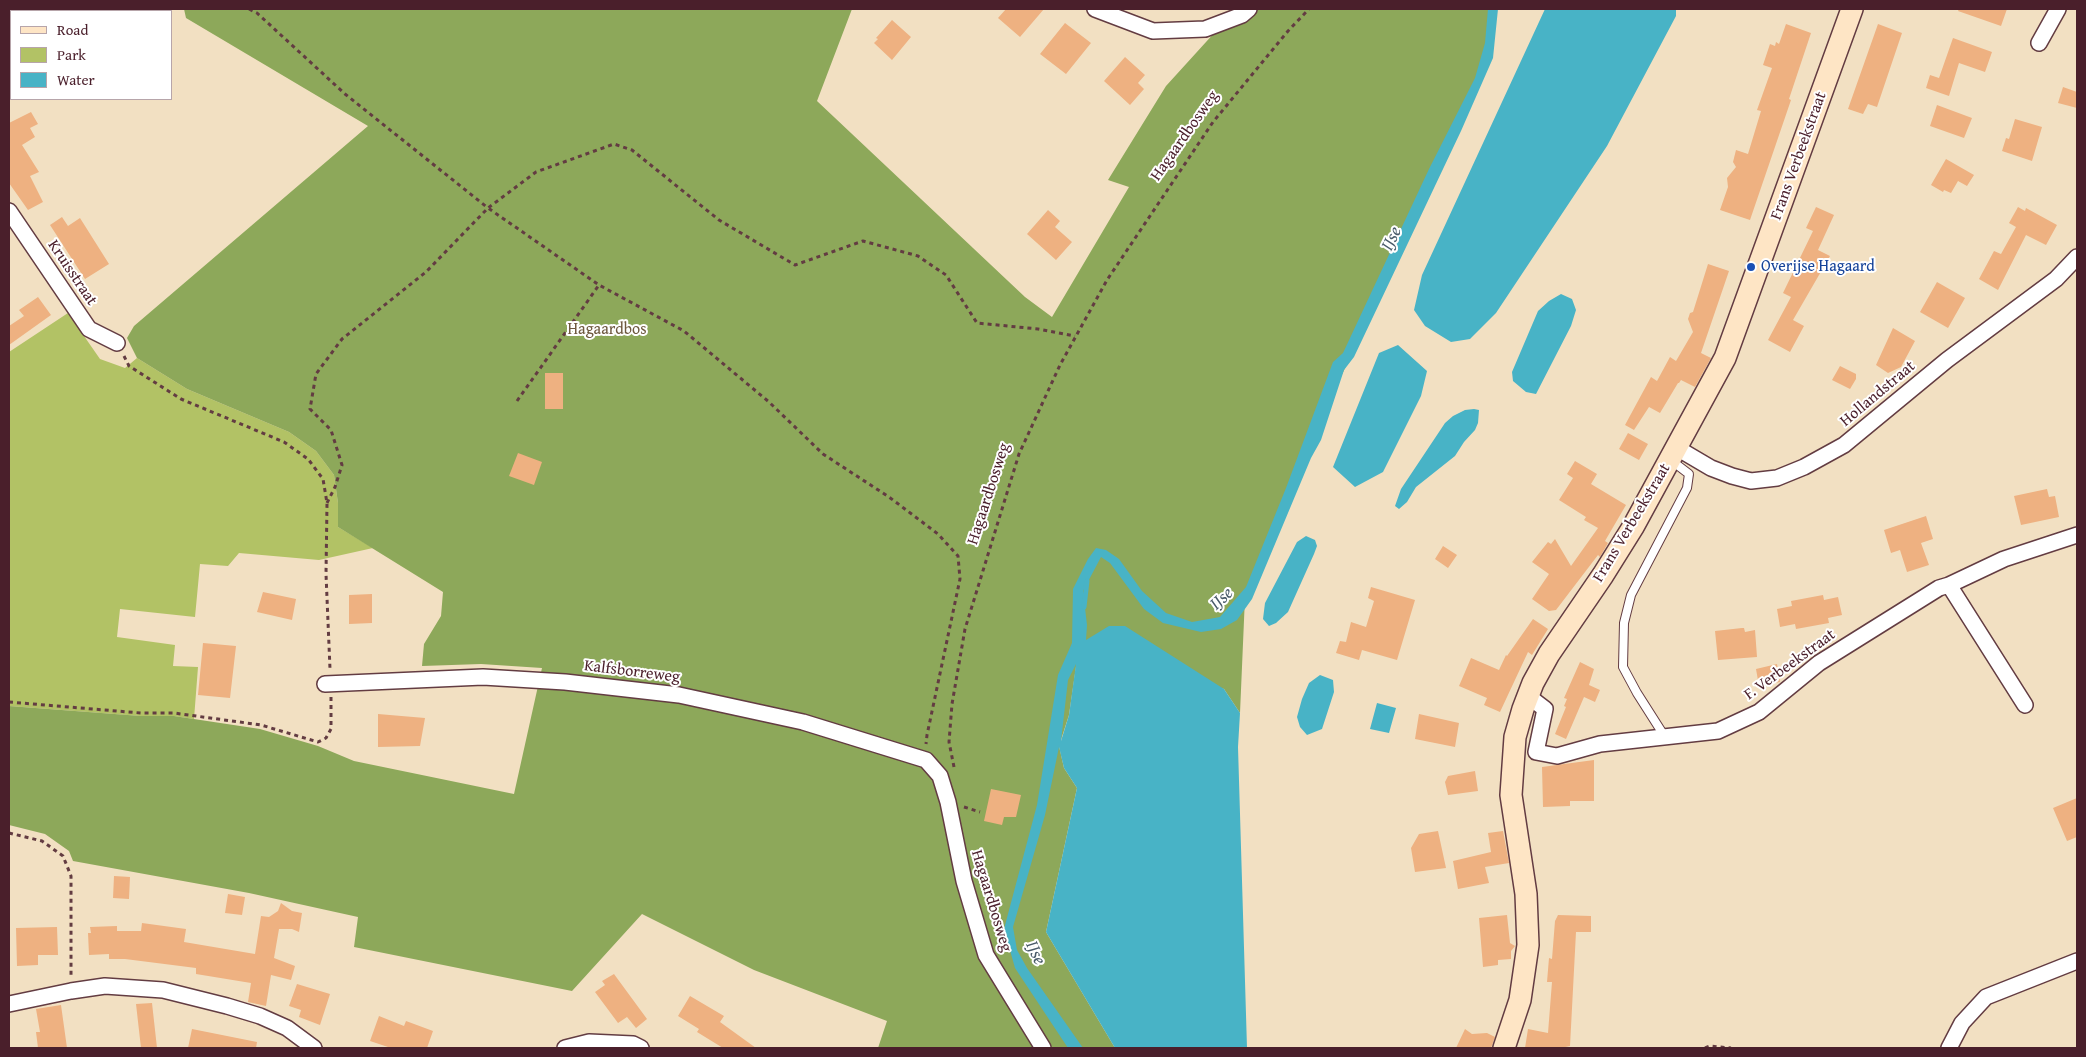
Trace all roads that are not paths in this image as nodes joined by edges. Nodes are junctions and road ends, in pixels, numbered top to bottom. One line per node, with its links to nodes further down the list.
1 (1095, 9): 2 (street)
2 (1249, 9)
3 (1852, 9): 9 (main road, Frans Verbeekstraat)
4 (2058, 9): 5 (street)
5 (2039, 43)
6 (9, 211): 8 (street, Kruisstraat)
7 (2077, 257): 9 (street, Hollandstraat)
8 (117, 344)
9 (1673, 454): 13 (main road, Frans Verbeekstraat); 15 (lane)
10 (2077, 535): 11 (street, F. Verbeekstraat)
11 (1949, 585): 14 (street); 15 (street, F. Verbeekstraat)
12 (328, 684): 16 (street, Kalfsborreweg)
13 (1528, 696): 15 (street, F. Verbeekstraat); 23 (main road, Frans Verbeekstraat)
14 (2025, 706)
15 (1666, 737)
16 (926, 760): 22 (street, Hagaardbosweg)
17 (2077, 961): 24 (street)
18 (9, 1004): 19 (street)
19 (314, 1048)
20 (565, 1048): 21 (street)
21 (641, 1048)
22 (1043, 1048)
23 (1504, 1048)
24 (1949, 1048)

